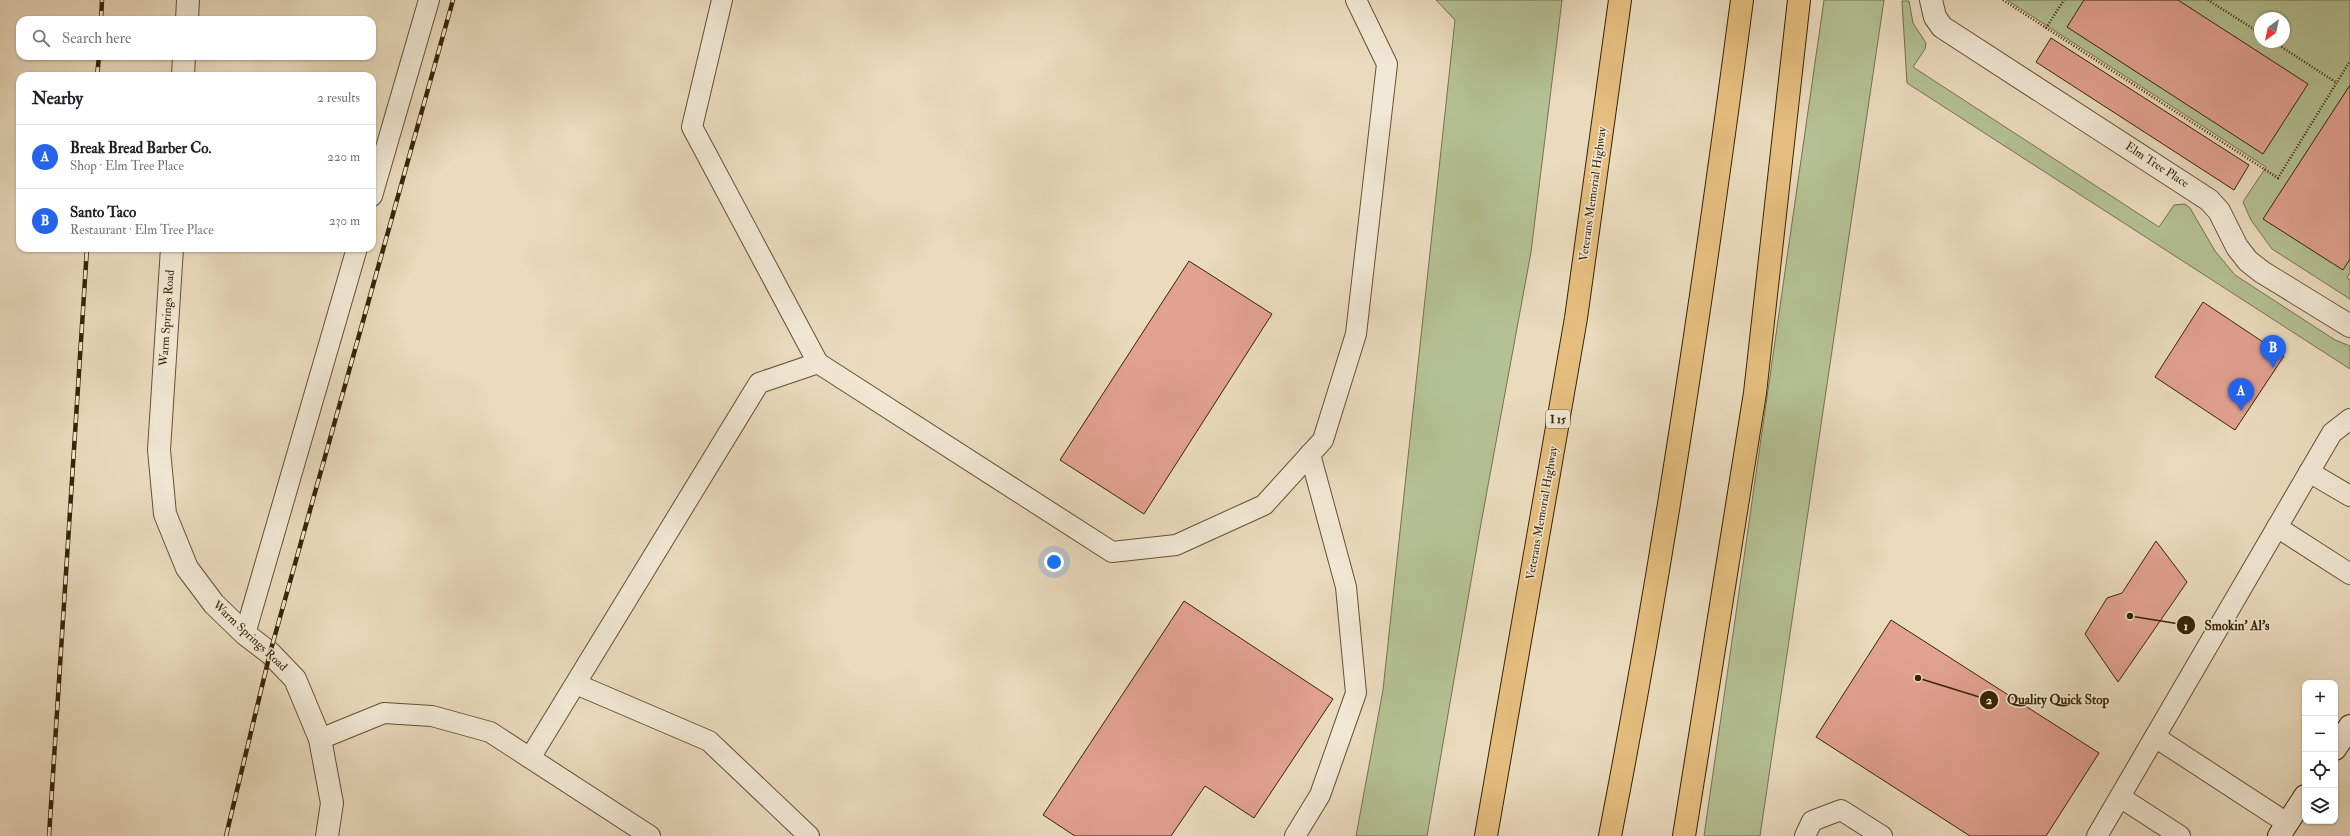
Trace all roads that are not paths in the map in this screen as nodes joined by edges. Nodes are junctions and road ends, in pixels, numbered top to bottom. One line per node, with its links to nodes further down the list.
1 (188, 0): 9 (street)
2 (429, 0): 12 (lane)
3 (722, 0): 16 (lane)
4 (1356, 0): 18 (lane)
5 (1620, 0): 37 (highway, Veterans Memorial Highway / I 15)
6 (1742, 0): 38 (highway)
7 (1799, 0): 39 (highway)
8 (1931, 0): 15 (street, Elm Tree Place)
9 (186, 16)
10 (184, 60): 11 (street)
11 (183, 72)
12 (376, 182)
13 (172, 252): 23 (street, Warm Springs Road)
14 (356, 252): 23 (lane)
15 (2350, 326)
16 (818, 363): 18 (lane); 24 (lane)
17 (2350, 419): 19 (lane)
18 (1310, 454): 36 (lane)
19 (2309, 472): 20 (lane); 21 (lane)
20 (2350, 496)
21 (2277, 527): 22 (lane); 26 (lane)
22 (2350, 574)
23 (245, 634): 27 (street, Warm Springs Road)
24 (576, 684): 29 (lane); 35 (lane)
25 (2350, 726): 28 (street)
26 (2155, 737): 30 (lane); 32 (lane)
27 (320, 739): 29 (lane); 33 (street, Warm Springs Road)
28 (2338, 745)
29 (530, 758): 34 (lane)
30 (2120, 797): 42 (lane); 43 (lane)
31 (2302, 801): 32 (street)
32 (2283, 830)
33 (327, 836)
34 (650, 836)
35 (809, 836)
36 (1295, 836)
37 (1486, 836)
38 (1610, 836)
39 (1684, 836)
40 (1805, 836): 41 (lane)
41 (1882, 836)
42 (2097, 836)
43 (2180, 836)

